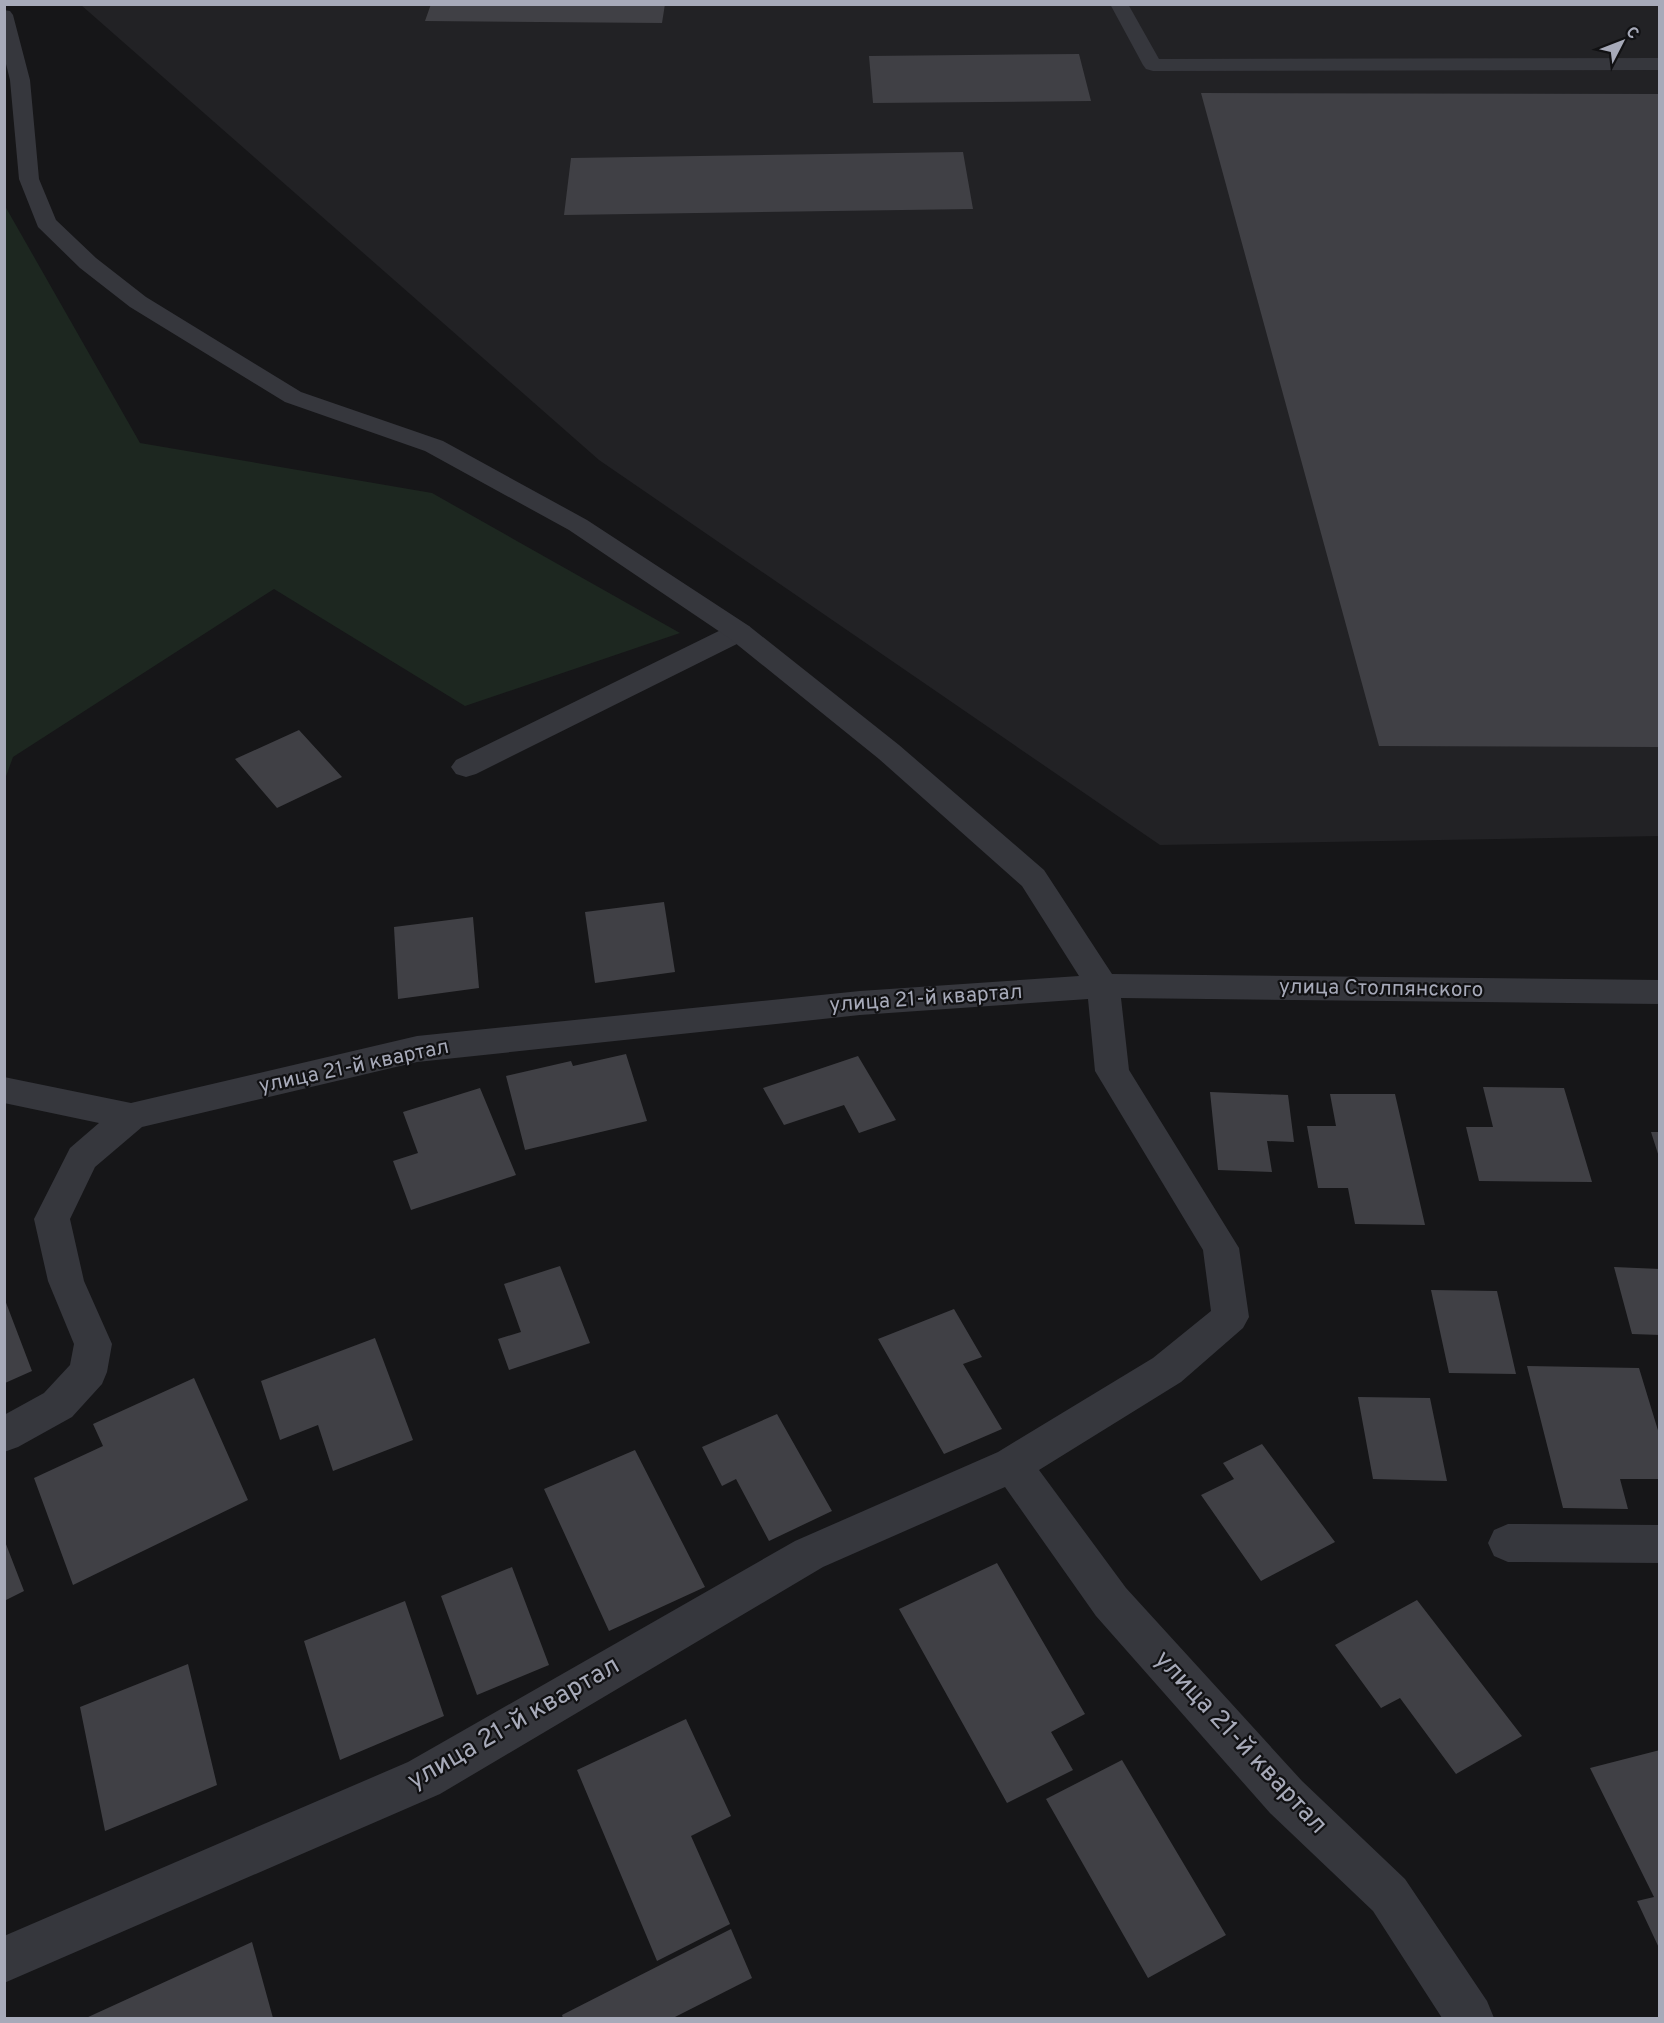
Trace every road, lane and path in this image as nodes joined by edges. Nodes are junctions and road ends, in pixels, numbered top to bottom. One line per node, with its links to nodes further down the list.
1 (1119, 4): 3 (street)
2 (4, 15): 4 (street)
3 (1659, 64)
4 (739, 632): 5 (street); 6 (street)
5 (466, 767)
6 (1103, 986): 7 (street, улица Столпянского); 9 (street, улица 21-й квартал); 11 (street, улица 21-й квартал)
7 (1659, 992)
8 (4, 1090): 9 (street, улица 21-й квартал)
9 (131, 1116): 10 (street, улица 21-й квартал)
10 (4, 1435)
11 (1012, 1465): 14 (street, улица 21-й квартал); 15 (street, улица 21-й квартал)
12 (1508, 1543): 13 (street)
13 (1659, 1544)
14 (4, 1960)
15 (1470, 2019)

